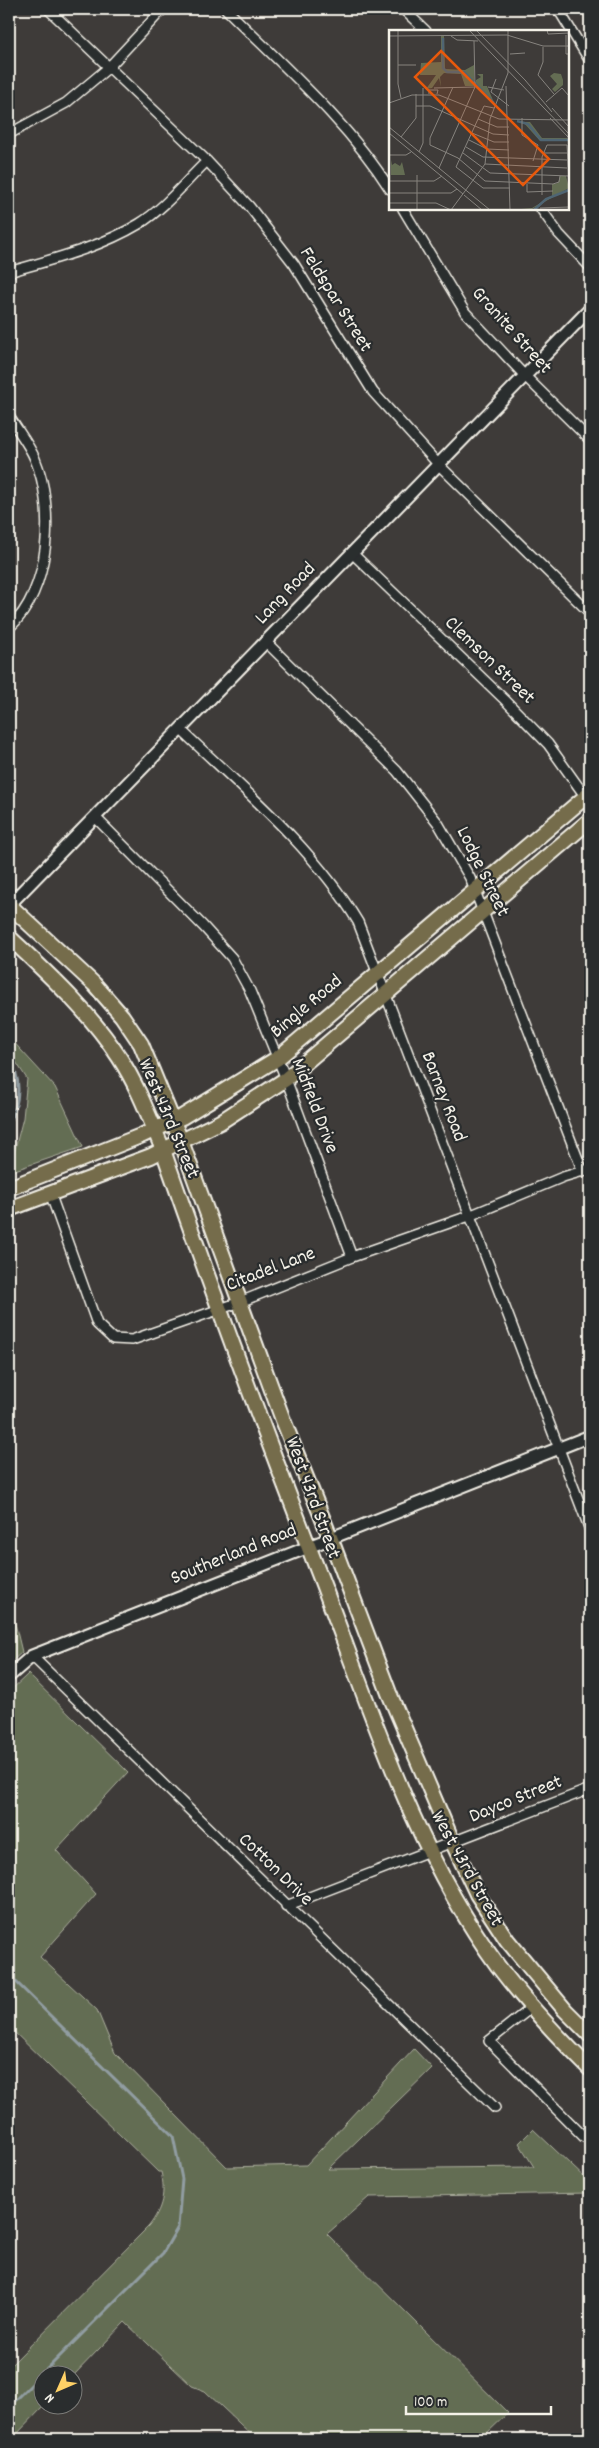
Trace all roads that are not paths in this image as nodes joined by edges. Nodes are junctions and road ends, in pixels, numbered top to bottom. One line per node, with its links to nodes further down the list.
1 (48, 9): 8 (street, Feldspar Street)
2 (163, 9): 8 (street)
3 (226, 9): 11 (street)
4 (403, 9): 6 (street)
5 (558, 9): 7 (street)
6 (425, 30)
7 (590, 61)
8 (108, 68): 9 (street); 10 (street, Feldspar Street)
9 (9, 134)
10 (206, 161): 15 (street); 20 (street, Feldspar Street)
11 (389, 188)
12 (404, 210): 17 (street, Granite Street)
13 (542, 210): 14 (street)
14 (590, 267)
15 (9, 272)
16 (590, 309): 17 (street, Lang Road)
17 (525, 376): 19 (street, Granite Street); 20 (street, Lang Road)
18 (9, 416): 23 (street)
19 (590, 440)
20 (438, 464): 21 (street, Lang Road); 22 (street, Feldspar Street)
21 (352, 553): 24 (street, Lang Road); 26 (street, Clemson Street)
22 (590, 613)
23 (9, 628)
24 (266, 642): 25 (street, Lang Road); 29 (street, Lodge Street)
25 (180, 729): 27 (street, Lang Road); 33 (street, Barney Road)
26 (589, 798): 29 (main road, Bingle Road)
27 (95, 817): 30 (street, Lang Road); 37 (street, Midfield Drive)
28 (590, 820): 31 (main road, Bingle Road)
29 (475, 891): 31 (street, Lodge Street); 33 (main road, Bingle Road)
30 (9, 905): 34 (main road, West 43rd Street)
31 (484, 912): 35 (main road, Bingle Road); 43 (street, Lodge Street)
32 (9, 937): 36 (main road, West 43rd Street)
33 (379, 974): 35 (street, Barney Road); 37 (main road, Bingle Road)
34 (94, 984): 36 (main road); 39 (main road, West 43rd Street)
35 (386, 996): 38 (main road, Bingle Road); 47 (street, Barney Road)
36 (76, 1001): 40 (main road, West 43rd Street)
37 (278, 1058): 38 (street, Midfield Drive); 39 (main road, Bingle Road)
38 (286, 1079): 41 (main road, Bingle Road); 48 (street, Midfield Drive)
39 (173, 1121): 40 (main road, Bingle Road); 41 (main road, West 43rd Street)
40 (154, 1130): 42 (main road, West 43rd Street); 44 (main road, Bingle Road)
41 (181, 1141): 42 (main road, Bingle Road); 49 (main road, West 43rd Street)
42 (162, 1150): 45 (main road, Bingle Road); 50 (main road, West 43rd Street)
43 (587, 1170): 47 (street, Citadel Lane)
44 (10, 1188)
45 (50, 1193): 46 (main road, Bingle Road); 50 (street, Citadel Lane)
46 (13, 1208)
47 (469, 1216): 48 (street, Citadel Lane); 54 (street, Barney Road)
48 (352, 1258): 49 (street, Citadel Lane)
49 (240, 1302): 50 (street, Citadel Lane); 51 (main road, West 43rd Street)
50 (221, 1309): 52 (main road, West 43rd Street)
51 (283, 1420): 52 (main road); 56 (main road, West 43rd Street)
52 (264, 1426): 57 (main road, West 43rd Street)
53 (590, 1436): 54 (street, Southerland Road)
54 (559, 1448): 55 (street, Barney Road); 56 (street, Southerland Road)
55 (590, 1530)
56 (330, 1536): 57 (street, Southerland Road); 60 (main road, West 43rd Street)
57 (308, 1545): 58 (street, Southerland Road); 61 (main road, West 43rd Street)
58 (32, 1656): 59 (street, Southerland Road); 65 (street, Cotton Drive)
59 (9, 1676)
60 (389, 1693): 61 (main road); 63 (main road, West 43rd Street)
61 (369, 1704): 64 (main road, West 43rd Street)
62 (590, 1789): 63 (street, Dayco Street)
63 (452, 1844): 64 (street, Dayco Street); 67 (main road, West 43rd Street)
64 (430, 1852): 65 (street, Dayco Street); 66 (main road, West 43rd Street)
65 (286, 1906): 71 (street, Cotton Drive)
66 (532, 2007): 68 (main road, West 43rd Street); 72 (street)
67 (565, 2010): 68 (main road); 69 (main road, West 43rd Street)
68 (547, 2026): 70 (main road, West 43rd Street)
69 (590, 2035)
70 (590, 2069)
71 (495, 2108)
72 (590, 2131)

